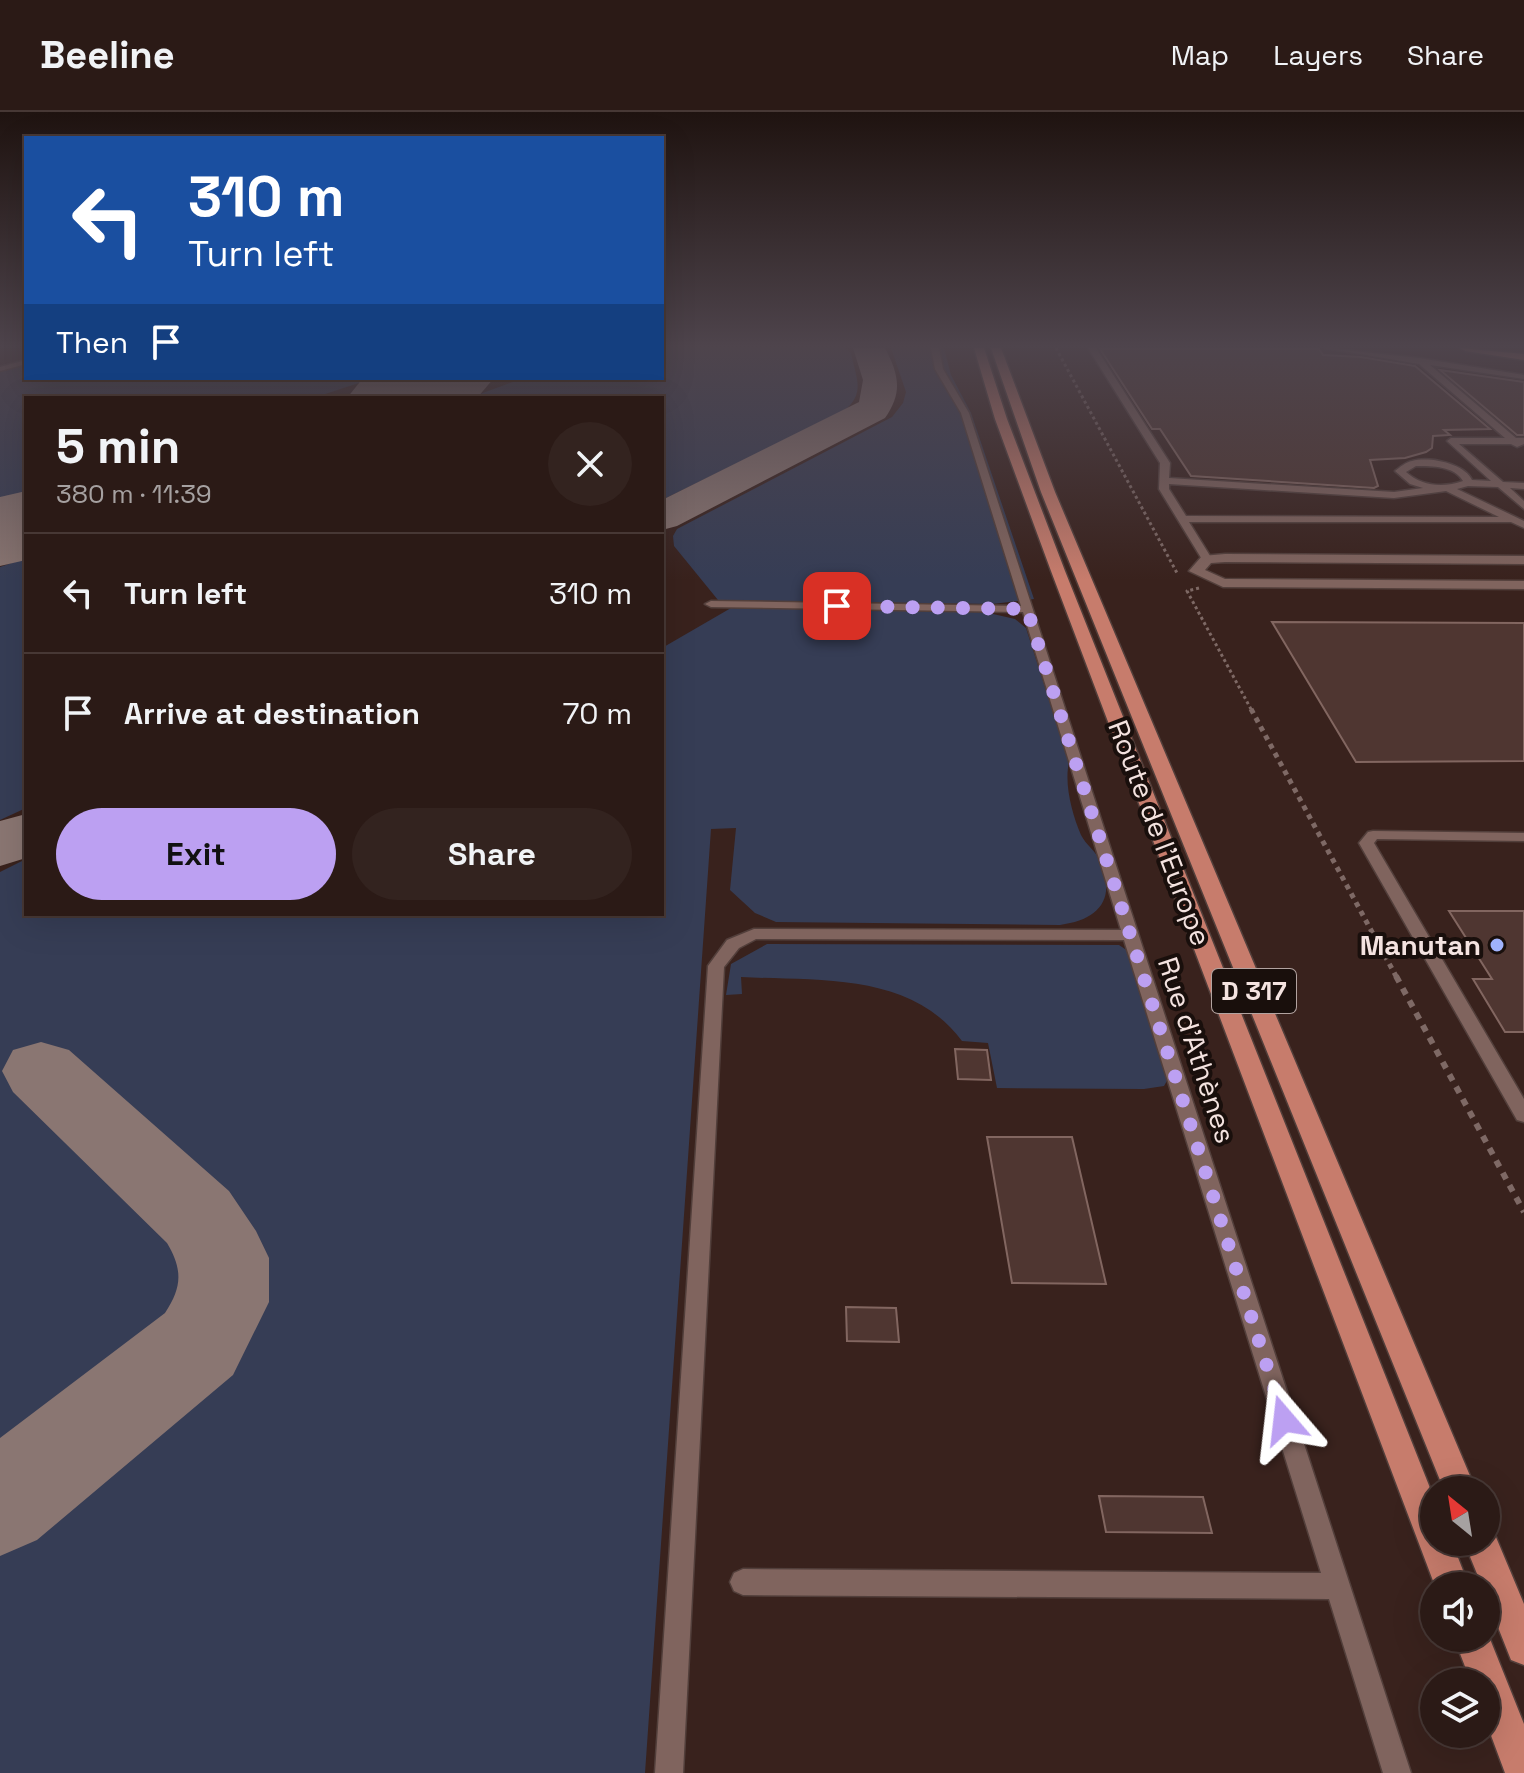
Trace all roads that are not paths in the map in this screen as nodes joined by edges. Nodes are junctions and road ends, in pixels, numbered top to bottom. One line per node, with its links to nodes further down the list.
1 (969, 426): 28 (lane, Rue d'Athènes)
2 (1004, 426): 33 (main road, Route de l'Europe / D 317)
3 (1031, 426): 32 (main road, Route de l'Europe / D 317)
4 (1141, 426): 11 (lane)
5 (1495, 426): 6 (lane)
6 (1513, 441): 7 (lane); 8 (lane); 9 (lane)
7 (1524, 441)
8 (1456, 446): 10 (lane); 13 (lane)
9 (1524, 450)
10 (1424, 463): 12 (lane); 15 (lane)
11 (1165, 481): 16 (lane); 21 (lane)
12 (1466, 484): 13 (lane); 15 (lane); 20 (lane)
13 (1500, 485): 14 (lane); 18 (lane)
14 (1524, 486)
15 (1447, 488): 16 (lane); 23 (lane)
16 (1394, 495): 17 (lane)
17 (1402, 503)
18 (1524, 506)
19 (1411, 512): 22 (lane)
20 (1524, 513)
21 (1181, 519): 22 (lane); 24 (lane)
22 (1420, 520): 23 (lane)
23 (1520, 522)
24 (1207, 559): 25 (street); 26 (street)
25 (1524, 560)
26 (1524, 585)
27 (711, 604): 28 (lane)
28 (1027, 609): 30 (lane, Rue d'Athènes)
29 (1524, 837): 31 (lane)
30 (1131, 935): 36 (lane, Rue d'Athènes); 40 (lane)
31 (1524, 1115)
32 (1454, 1476)
33 (1420, 1505)
34 (1487, 1556): 37 (main road)
35 (743, 1582): 36 (lane)
36 (1336, 1586): 41 (lane, Rue d'Athènes)
37 (1524, 1647)
38 (1477, 1652): 39 (main road)
39 (1524, 1772)
40 (669, 1773)
41 (1397, 1773)

